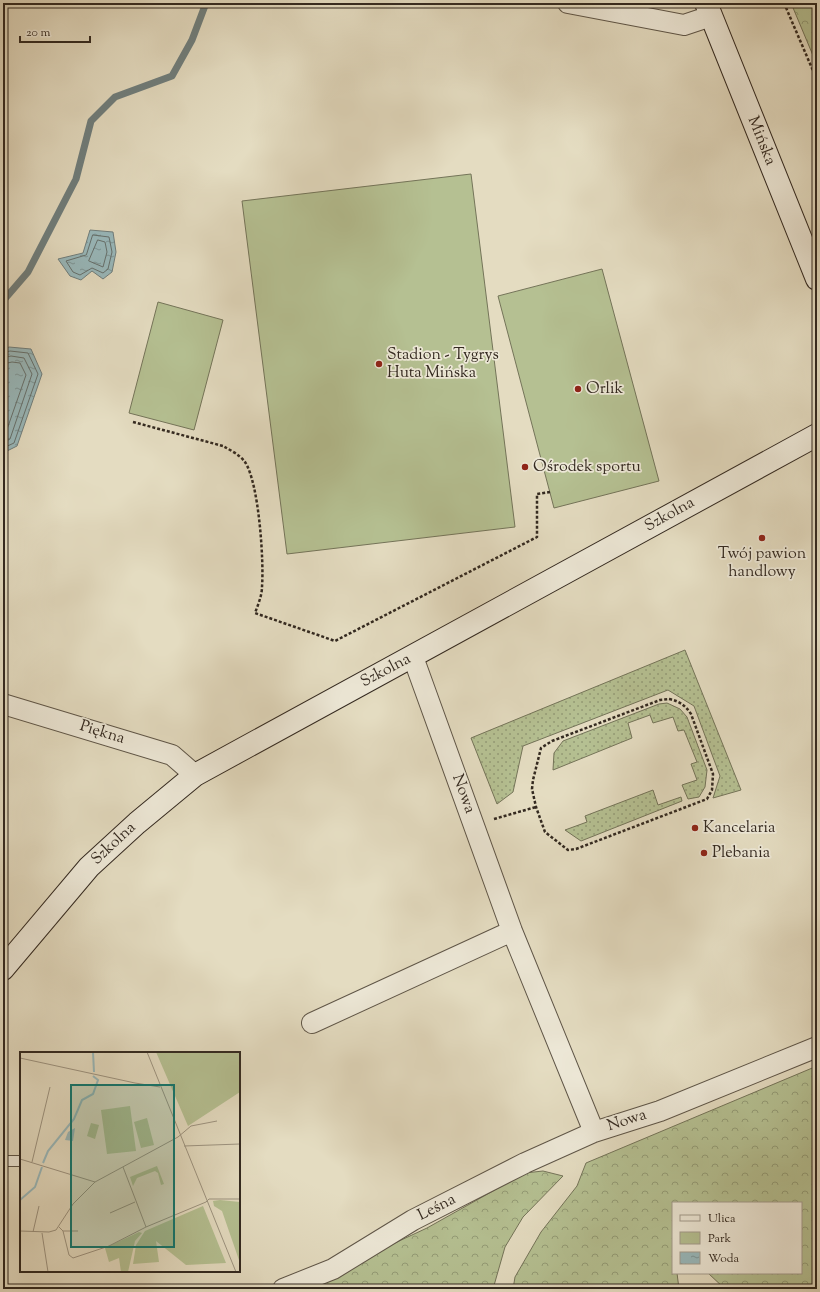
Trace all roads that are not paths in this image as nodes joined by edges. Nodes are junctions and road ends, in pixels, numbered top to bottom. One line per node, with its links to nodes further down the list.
1 (568, 3): 2 (street)
2 (708, 10): 3 (street, Mińska)
3 (817, 279)
4 (817, 435): 5 (street, Szkolna)
5 (412, 657): 7 (street, Szkolna); 8 (street, Nowa)
6 (3, 704): 7 (street, Piękna)
7 (195, 775): 9 (street, Szkolna)
8 (512, 931): 10 (street); 12 (street, Nowa)
9 (3, 969)
10 (312, 1023)
11 (817, 1047): 12 (street, Nowa)
12 (594, 1132): 15 (street, Leśna)
13 (3, 1161): 14 (lane)
14 (20, 1161)
15 (283, 1289)

